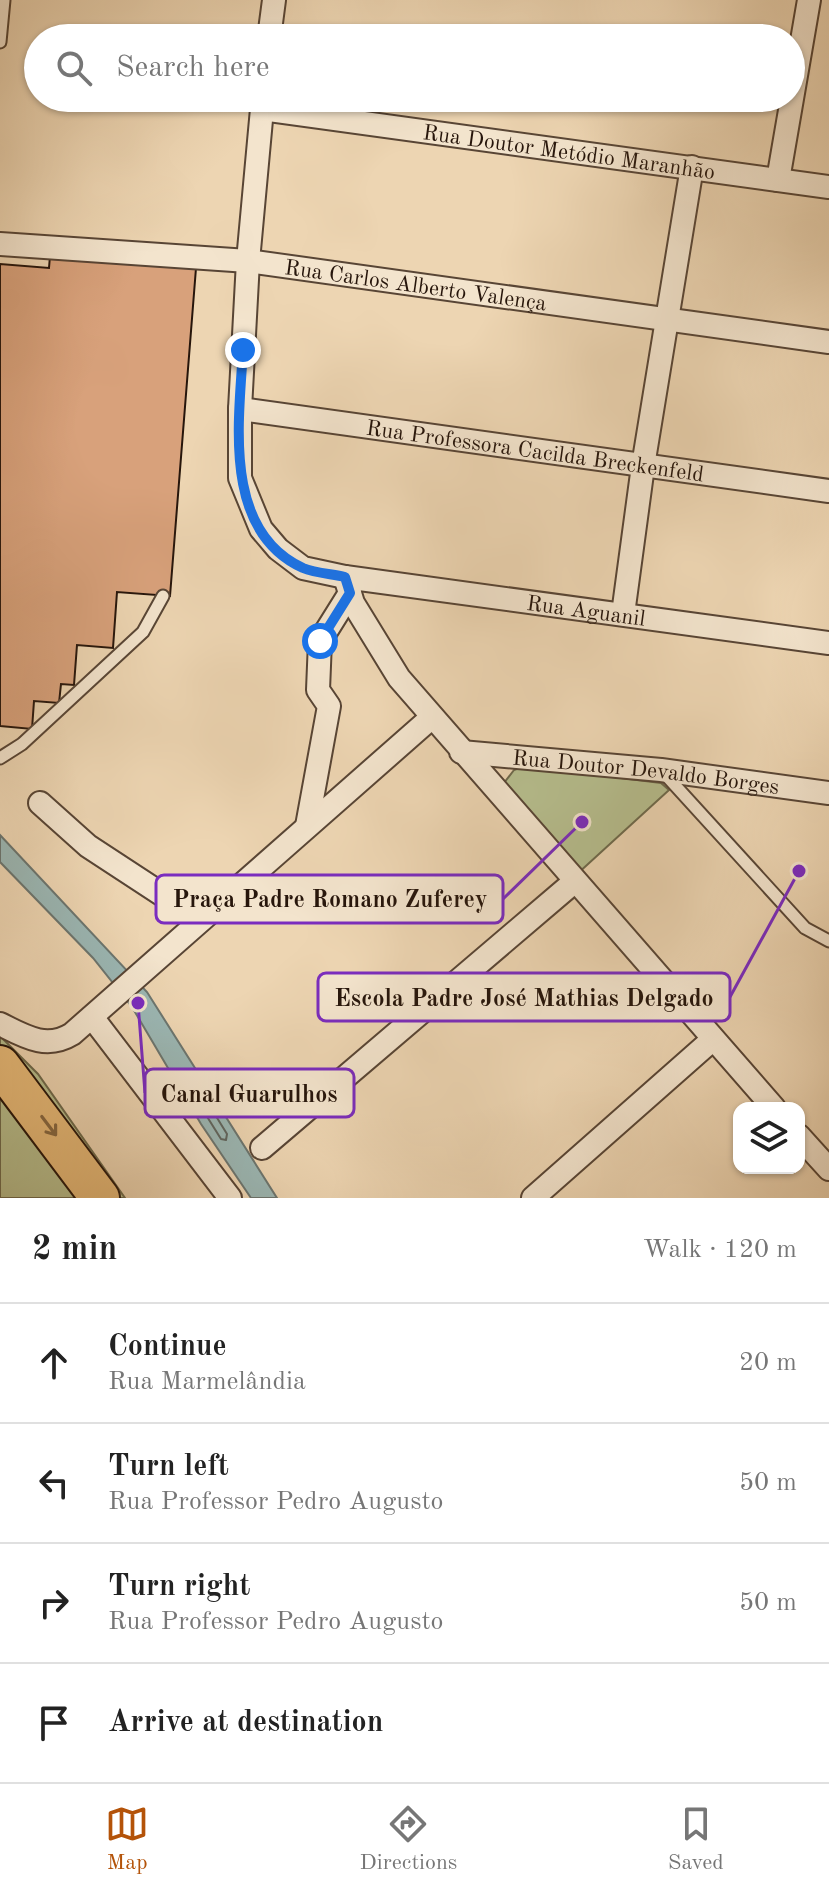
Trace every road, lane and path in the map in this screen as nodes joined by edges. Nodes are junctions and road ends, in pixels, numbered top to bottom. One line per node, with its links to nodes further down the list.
1 (4, 0): 6 (lane)
2 (274, 0): 4 (street)
3 (809, 0): 5 (street)
4 (271, 24)
5 (805, 24)
6 (0, 42)
7 (261, 112): 14 (street, Rua Aguanil)
8 (322, 112): 10 (street, Rua Doutor Metódio Maranhão)
9 (790, 112): 11 (street)
10 (692, 167): 11 (street, Rua Doutor Metódio Maranhão); 15 (street)
11 (778, 180): 12 (street, Rua Doutor Metódio Maranhão)
12 (829, 187)
13 (0, 244): 14 (street, Rua Carlos Alberto Valença)
14 (248, 261): 15 (street, Rua Carlos Alberto Valença); 17 (street, Rua Aguanil)
15 (668, 319): 16 (street, Rua Carlos Alberto Valença); 18 (street)
16 (829, 342)
17 (240, 409): 18 (street, Rua Professora Cacilda Breckenfeld); 20 (street, Rua Aguanil)
18 (643, 466): 19 (street, Rua Professora Cacilda Breckenfeld); 22 (street)
19 (829, 491)
20 (348, 585): 22 (street, Rua Aguanil); 24 (street); 30 (street)
21 (163, 596): 26 (lane)
22 (623, 614): 23 (street, Rua Aguanil)
23 (829, 643)
24 (431, 718): 25 (street); 30 (street)
25 (461, 752): 27 (street, Rua Doutor Devaldo Borges); 31 (street)
26 (0, 758)
27 (661, 770): 28 (street, Rua Doutor Devaldo Borges); 33 (lane)
28 (829, 793)
29 (40, 803): 32 (street)
30 (307, 826): 32 (street)
31 (574, 882): 36 (street); 40 (street)
32 (201, 920): 34 (street)
33 (829, 941)
34 (92, 1017): 35 (street); 43 (street)
35 (0, 1024)
36 (712, 1040): 38 (street); 44 (street)
37 (0, 1065): 42 (highway, one-way to 42)
38 (769, 1102)
39 (805, 1143): 41 (street)
40 (262, 1148)
41 (829, 1169)
42 (100, 1198)
43 (230, 1198)
44 (533, 1198)

